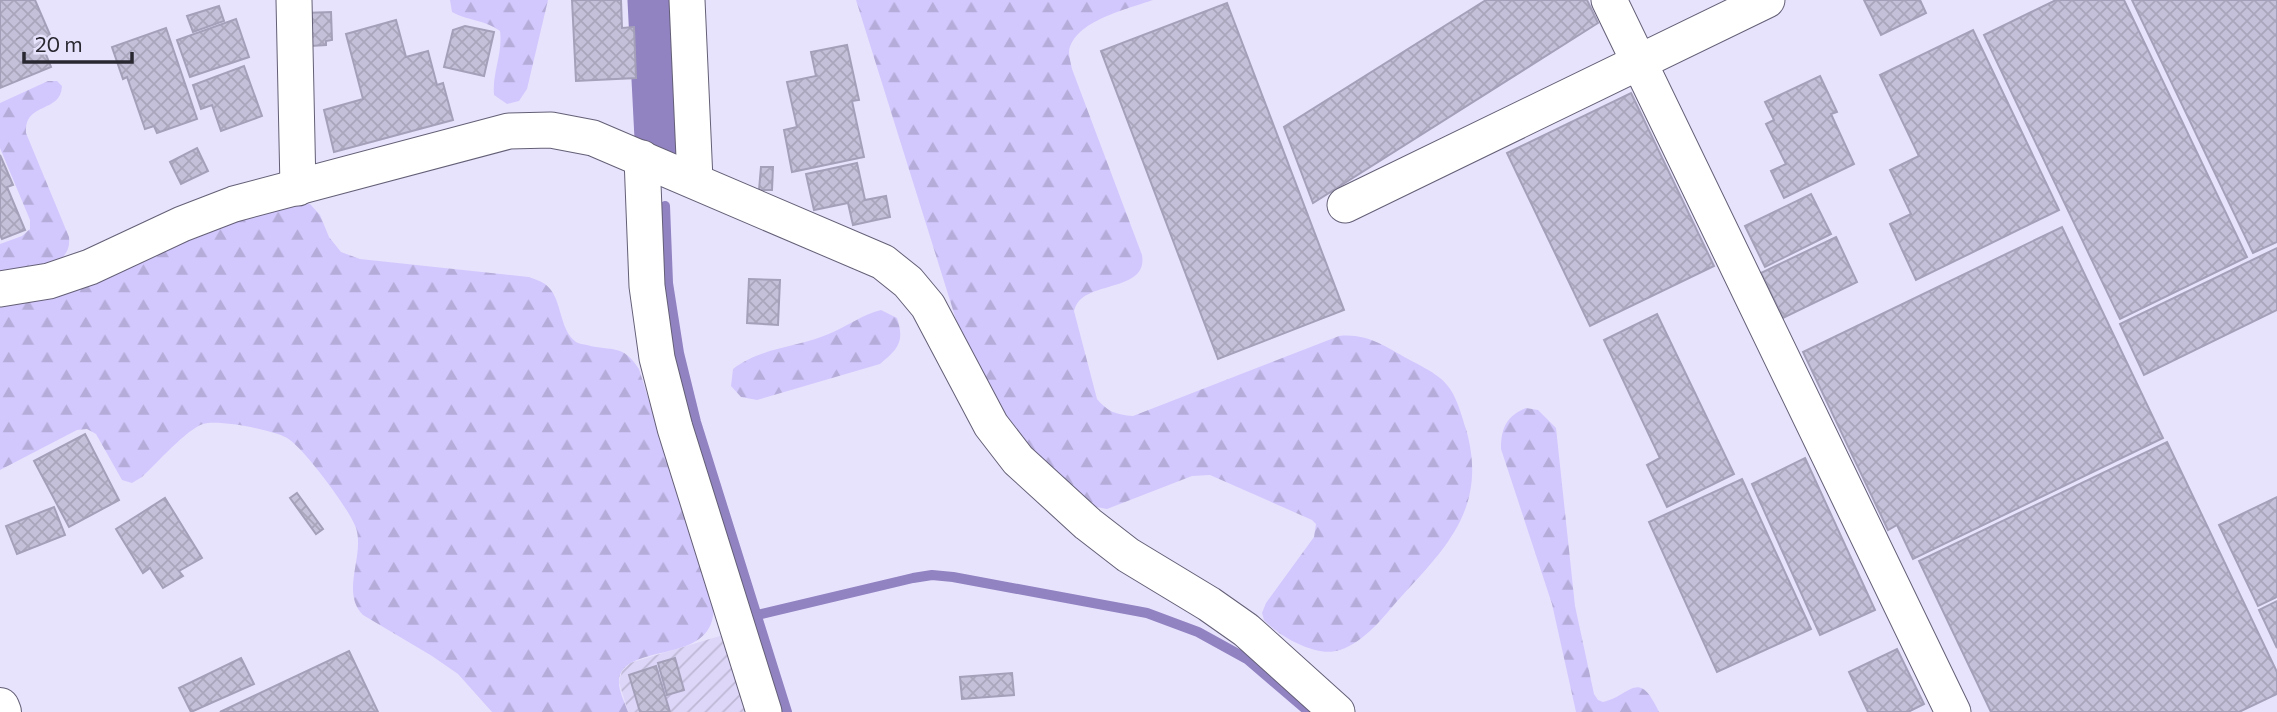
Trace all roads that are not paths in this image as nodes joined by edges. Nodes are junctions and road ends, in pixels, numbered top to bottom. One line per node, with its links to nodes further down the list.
1 (294, 0): 8 (street)
2 (687, 0): 7 (street)
3 (1609, 0): 5 (street)
4 (1767, 0): 5 (street)
5 (1639, 62): 9 (street); 13 (street)
6 (642, 158): 7 (street); 8 (street); 11 (street)
7 (695, 180): 12 (street)
8 (298, 188): 10 (street)
9 (1345, 205)
10 (0, 289)
11 (764, 712)
12 (1337, 712)
13 (1953, 712)

